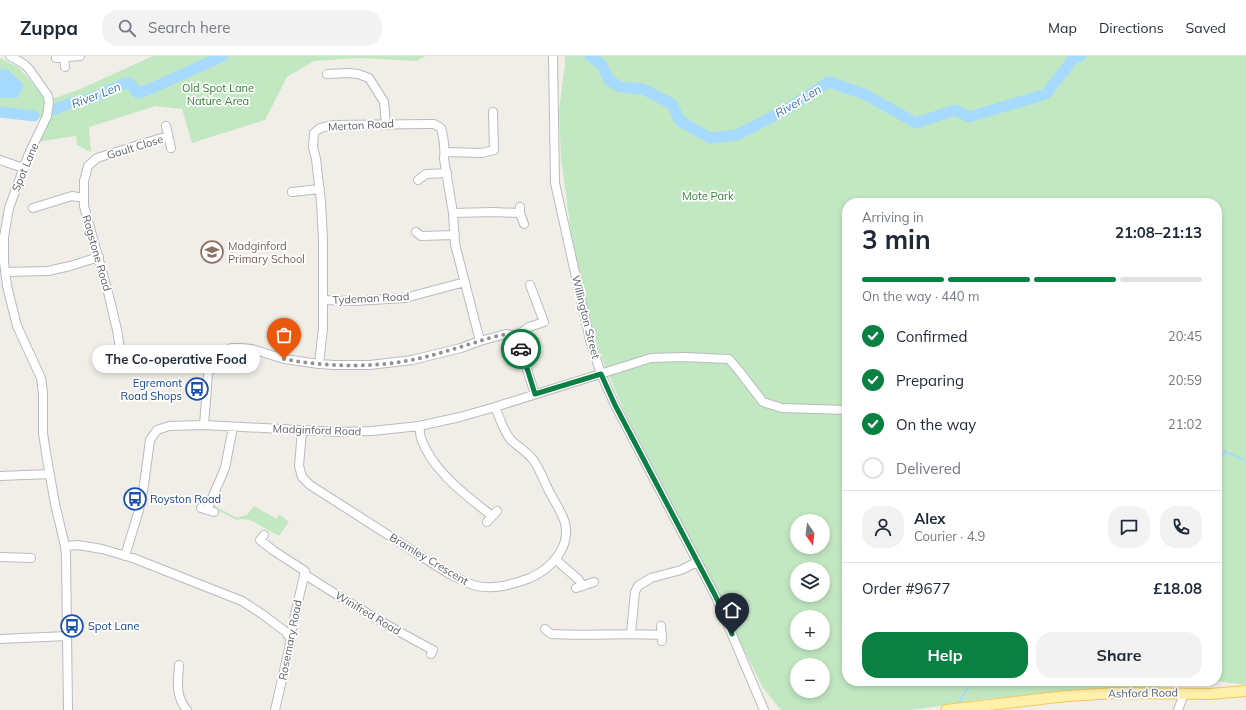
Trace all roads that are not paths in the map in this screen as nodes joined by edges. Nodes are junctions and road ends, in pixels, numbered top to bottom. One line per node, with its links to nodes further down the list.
1 (10, 56): 15 (street, Spot Lane)
2 (80, 56): 4 (street)
3 (553, 56): 35 (street, Willington Street)
4 (64, 57): 5 (street); 6 (street)
5 (56, 58)
6 (64, 67)
7 (327, 74): 9 (street)
8 (493, 112): 13 (street)
9 (386, 124): 13 (street, Merton Road); 18 (street, Merton Road)
10 (166, 126): 11 (street, Gault Close)
11 (168, 136): 12 (street, Gault Close); 20 (street, Gault Close)
12 (171, 148)
13 (445, 152): 16 (street, Merton Road)
14 (0, 160): 15 (street)
15 (23, 168): 27 (street, Spot Lane)
16 (446, 173): 17 (street); 22 (street, Merton Road)
17 (418, 180)
18 (320, 189): 19 (street); 30 (street, Merton Road)
19 (292, 192)
20 (84, 198): 21 (street); 26 (street, Ragstone Road)
21 (33, 208)
22 (453, 213): 23 (street); 25 (street, Merton Road)
23 (524, 224)
24 (416, 232): 25 (street)
25 (455, 235): 28 (street, Merton Road)
26 (99, 257): 27 (street); 33 (street, Ragstone Road)
27 (6, 272): 43 (street, Spot Lane)
28 (465, 282): 30 (street, Tydeman Road); 32 (street, Merton Road)
29 (530, 285): 31 (street)
30 (323, 300): 34 (street, Merton Road)
31 (516, 336): 32 (street); 36 (street)
32 (480, 341): 34 (street)
33 (161, 351)
34 (319, 364): 39 (street)
35 (601, 374): 36 (street, Madginford Road); 38 (street, Madginford Road); 53 (street, Willington Street)
36 (535, 394): 37 (street, Madginford Road)
37 (495, 407): 40 (street, Madginford Road); 52 (street, Bramley Crescent)
38 (842, 410)
39 (204, 424): 41 (street, Madginford Road); 49 (street, Madginford Road)
40 (419, 426): 42 (street, Madginford Road); 46 (street)
41 (233, 427): 42 (street, Madginford Road); 45 (street)
42 (302, 431): 52 (street, Bramley Crescent)
43 (50, 474): 44 (street); 48 (street, Spot Lane)
44 (0, 476)
45 (207, 510)
46 (492, 516)
47 (264, 535): 54 (street, Winifred Road)
48 (65, 546): 49 (street); 59 (street, Spot Lane)
49 (125, 556): 61 (street)
50 (0, 557): 51 (street)
51 (31, 559)
52 (556, 560): 55 (street)
53 (696, 562): 57 (street); 71 (street, Willington Street)
54 (305, 572): 61 (street, Rosemary Road); 62 (street, Winifred Road)
55 (594, 582)
56 (545, 629): 57 (street)
57 (631, 633): 58 (street)
58 (662, 634)
59 (67, 636): 60 (street); 68 (street, Spot Lane)
60 (0, 639)
61 (291, 640): 70 (street, Rosemary Road)
62 (432, 652)
63 (179, 665): 69 (street)
64 (1246, 691): 67 (main road, Ashford Road)
65 (1182, 699): 73 (street)
66 (962, 709): 67 (main road, Ashford Road); 72 (main road, Ashford Road)
67 (974, 709)
68 (68, 710)
69 (187, 710)
70 (275, 710)
71 (764, 710)
72 (946, 710)
73 (1178, 710)

